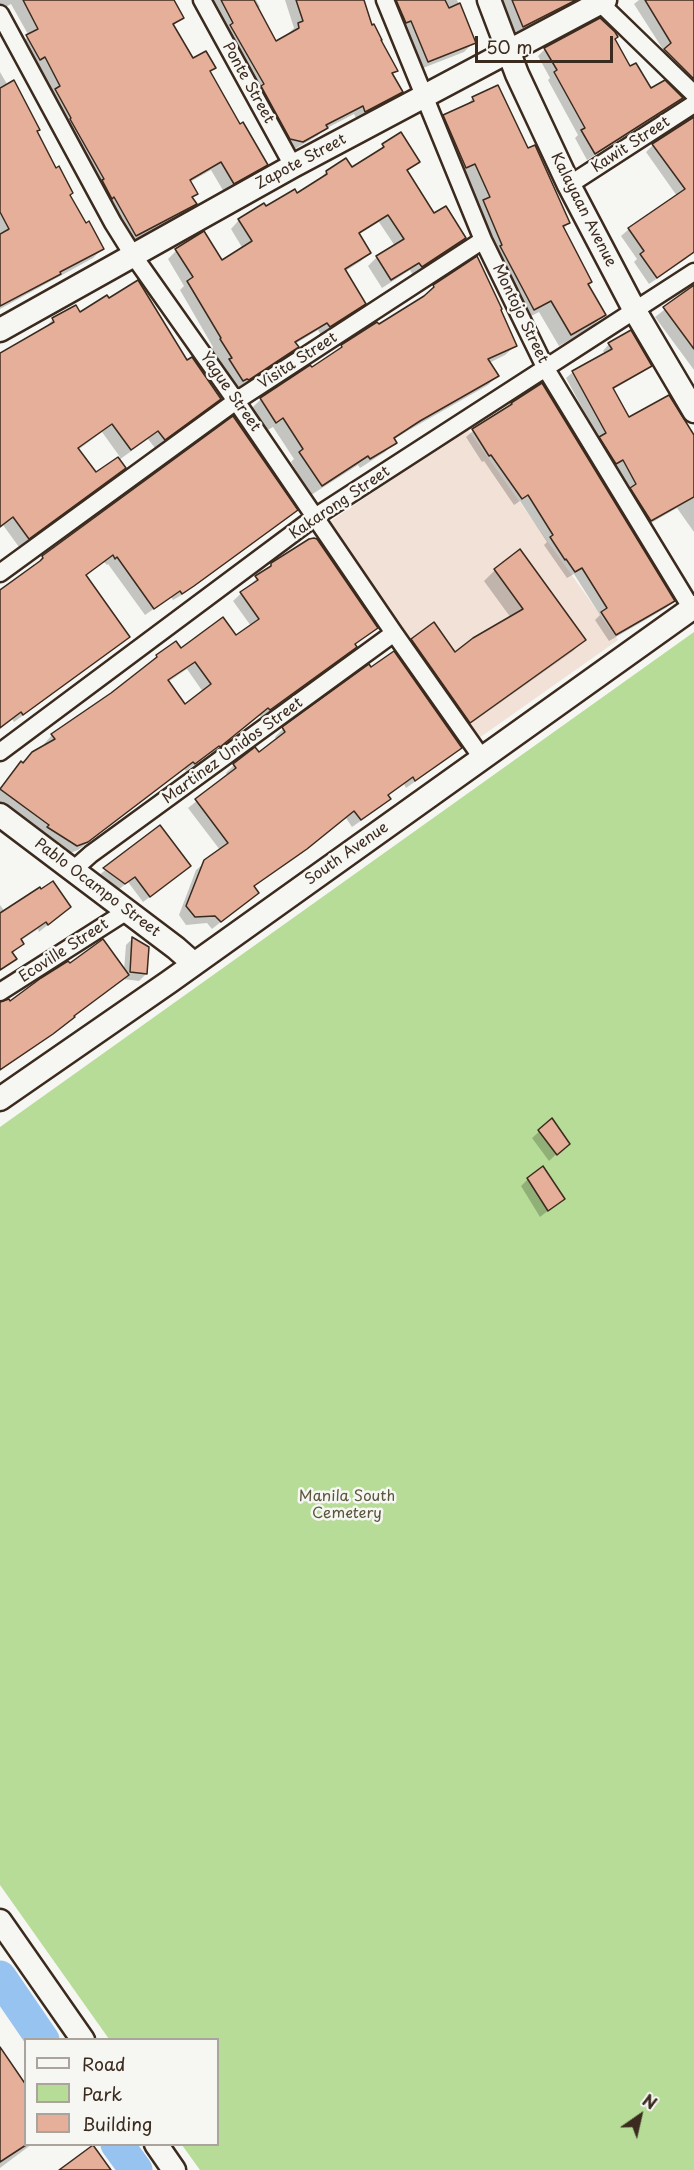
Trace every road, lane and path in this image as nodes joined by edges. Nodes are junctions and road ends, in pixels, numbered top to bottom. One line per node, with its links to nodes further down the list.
1 (202, 0): 10 (street, Ponte Street)
2 (385, 0): 8 (street, Montojo Street)
3 (489, 0): 6 (main road, Kalayaan Avenue)
4 (601, 1): 6 (main road, Zapote Street); 7 (street)
5 (0, 14): 13 (street, Yague Street)
6 (509, 52): 8 (main road, Zapote Street); 11 (main road, Kalayaan Avenue)
7 (694, 94)
8 (424, 96): 10 (main road, Zapote Street); 12 (street, Montojo Street)
9 (694, 104): 11 (street, Kawit Street)
10 (293, 166): 13 (main road, Zapote Street)
11 (569, 185): 15 (main road, Kalayaan Avenue)
12 (483, 240): 17 (street, Montojo Street); 18 (street, Visita Street)
13 (133, 255): 16 (main road, Zapote Street); 18 (street, Yague Street)
14 (694, 272): 15 (street, Kakarong Street)
15 (635, 311): 17 (street, Kakarong Street); 19 (main road, Kalayaan Avenue)
16 (0, 330)
17 (546, 369): 20 (street, Kakarong Street); 22 (street, Montojo Street)
18 (236, 401): 20 (street, Yague Street); 21 (street, Visita Street)
19 (694, 411)
20 (315, 518): 23 (street, Yague Street); 24 (street, Kakarong Street)
21 (0, 573)
22 (693, 608): 25 (main road, South Avenue)
23 (394, 633): 25 (street, Yague Street); 27 (street, Martinez Unidos Street)
24 (0, 752)
25 (482, 758): 29 (main road, South Avenue)
26 (0, 815): 27 (main road, Pablo Ocampo Street)
27 (73, 870): 28 (main road, Pablo Ocampo Street)
28 (127, 911): 29 (main road, Pablo Ocampo Street); 30 (street, Ecoville Street)
29 (194, 963): 31 (main road, South Avenue)
30 (0, 992)
31 (0, 1099)
32 (0, 1921): 33 (main road)
33 (82, 2038)
34 (157, 2146): 35 (main road)
35 (174, 2170)

